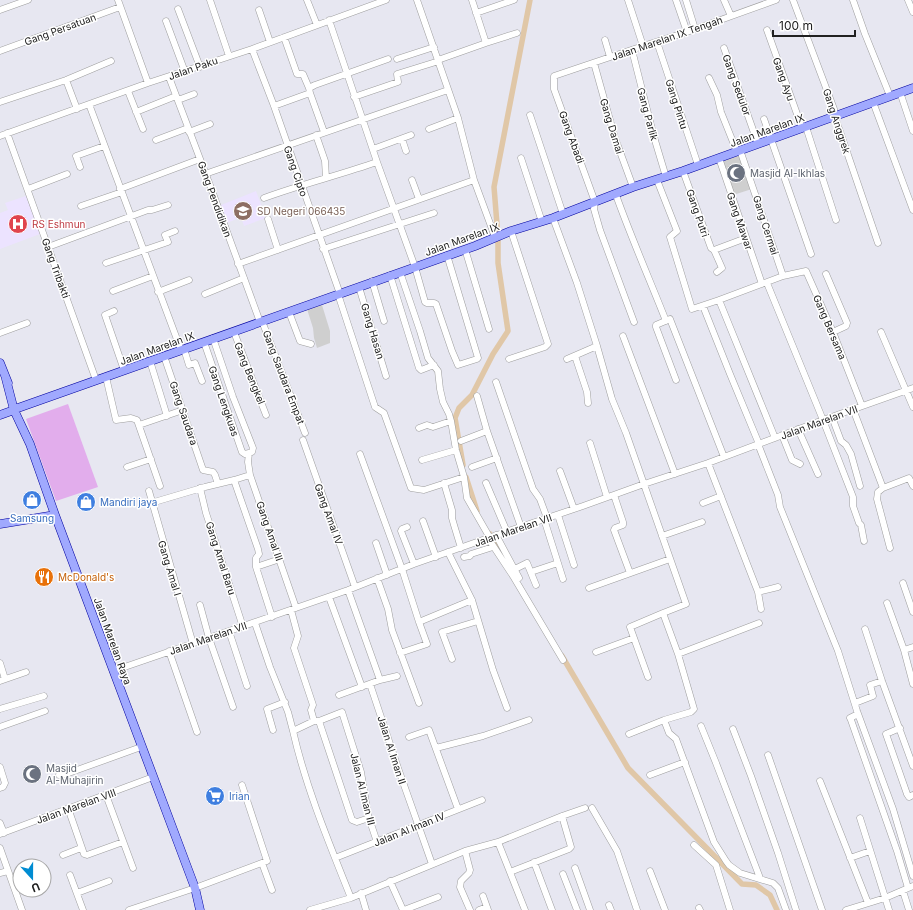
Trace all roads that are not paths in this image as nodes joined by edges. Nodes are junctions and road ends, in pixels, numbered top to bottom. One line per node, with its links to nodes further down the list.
1 (28, 0): 20 (street)
2 (210, 0): 43 (street)
3 (307, 0): 27 (street)
4 (383, 0): 17 (street, Jalan Paku)
5 (417, 0): 38 (street)
6 (472, 0): 23 (street)
7 (514, 0): 23 (street)
8 (628, 0): 37 (street)
9 (676, 0): 30 (street)
10 (686, 0): 28 (street)
11 (724, 0): 24 (street)
12 (776, 0): 18 (street, Jalan Marelan IX Tengah)
13 (793, 0): 74 (street, Gang Anggrek)
14 (853, 0): 64 (street)
15 (908, 0): 22 (street)
16 (120, 2): 42 (street, Gang Persatuan); 57 (street)
17 (371, 2): 25 (street, Jalan Paku)
18 (762, 2): 24 (street, Jalan Marelan IX Tengah)
19 (178, 9): 50 (street)
20 (0, 10)
21 (259, 10): 34 (street)
22 (913, 12)
23 (476, 13): 36 (street)
24 (731, 16): 28 (street, Jalan Marelan IX Tengah)
25 (329, 20): 27 (street, Jalan Paku); 52 (street)
26 (166, 21): 51 (street)
27 (317, 25): 32 (street, Jalan Paku)
28 (695, 29): 30 (street, Jalan Marelan IX Tengah)
29 (767, 30): 79 (street, Gang Ayu)
30 (687, 32): 35 (street, Jalan Marelan IX Tengah)
31 (517, 33): 36 (street)
32 (284, 37): 34 (street, Jalan Paku); 59 (street)
33 (605, 40): 44 (street)
34 (270, 42): 40 (street, Jalan Paku)
35 (657, 42): 37 (street, Jalan Marelan IX Tengah); 102 (street, Gang Pintu)
36 (486, 43): 47 (street)
37 (643, 46): 41 (street, Jalan Marelan IX Tengah)
38 (434, 47): 46 (street); 47 (street)
39 (724, 48): 92 (street, Gang Sedulor)
40 (252, 49): 43 (street, Jalan Paku); 70 (street, Gang Cipto)
41 (632, 50): 44 (street, Jalan Marelan IX Tengah); 107 (street, Gang Parlik)
42 (0, 51)
43 (229, 56): 50 (street, Jalan Paku)
44 (610, 57): 49 (street, Jalan Marelan IX Tengah)
45 (388, 59): 52 (street)
46 (397, 59)
47 (438, 60): 60 (street); 65 (street)
48 (111, 62): 56 (street)
49 (594, 63): 53 (street, Jalan Marelan IX Tengah); 113 (street, Gang Damai)
50 (200, 67): 51 (street, Jalan Paku)
51 (185, 72): 54 (street, Jalan Paku)
52 (347, 74): 59 (street); 65 (street)
53 (557, 74): 119 (street, Gang Abadi)
54 (169, 77): 57 (street, Jalan Paku); 66 (street, Gang Pendidikan)
55 (709, 78): 97 (street, Gang Cermai)
56 (66, 80): 67 (street); 71 (street)
57 (148, 83): 61 (street, Jalan Paku)
58 (913, 88): 62 (main road, Jalan Marelan IX)
59 (310, 90): 70 (street); 84 (street)
60 (448, 90): 75 (street); 77 (street)
61 (128, 91): 69 (street, Jalan Paku); 72 (street)
62 (900, 92): 64 (main road, Jalan Marelan IX); 83 (street)
63 (194, 94): 66 (street)
64 (890, 96): 68 (main road, Jalan Marelan IX)
65 (354, 97): 77 (street)
66 (177, 98): 72 (street); 82 (street, Gang Pendidikan)
67 (0, 102)
68 (873, 102): 74 (main road, Jalan Marelan IX); 123 (street)
69 (89, 104): 71 (street, Jalan Paku); 94 (street)
70 (274, 106): 93 (street, Gang Cipto)
71 (77, 110): 85 (street, Jalan Paku)
72 (136, 112): 80 (street)
73 (530, 115): 125 (street)
74 (835, 117): 79 (main road, Jalan Marelan IX); 136 (street, Gang Anggrek)
75 (458, 118): 81 (street); 110 (street)
76 (764, 119): 90 (street)
77 (362, 120): 84 (street); 95 (street)
78 (210, 124): 82 (street)
79 (804, 127): 90 (main road, Jalan Marelan IX); 129 (street, Gang Ayu)
80 (143, 129)
81 (429, 129)
82 (188, 130): 91 (street); 100 (street, Gang Pendidikan)
83 (913, 131)
84 (324, 132): 86 (street)
85 (7, 133): 88 (street, Jalan Paku); 114 (street, Gang Tribakti)
86 (316, 135): 93 (street); 108 (street)
87 (411, 135): 89 (street)
88 (0, 136)
89 (402, 139): 95 (street); 96 (street)
90 (771, 139): 92 (main road, Jalan Marelan IX); 143 (street)
91 (156, 140)
92 (758, 144): 97 (main road, Jalan Marelan IX)
93 (287, 145): 106 (street); 112 (street, Gang Cipto)
94 (104, 146): 103 (street); 115 (street)
95 (373, 149): 101 (street)
96 (406, 151)
97 (739, 151): 99 (main road, Jalan Marelan IX); 153 (street, Gang Cermai)
98 (521, 158): 130 (street)
99 (719, 158): 102 (main road, Jalan Marelan IX); 135 (street, Gang Mawar)
100 (200, 159): 106 (street, Gang Pendidikan); 115 (street)
101 (377, 162): 108 (street); 122 (street)
102 (698, 165): 104 (main road, Jalan Marelan IX)
103 (80, 167)
104 (684, 171): 107 (main road, Jalan Marelan IX); 142 (street, Gang Putri)
105 (67, 174): 114 (street)
106 (205, 174): 146 (street, Gang Pendidikan)
107 (666, 177): 111 (main road, Jalan Marelan IX)
108 (326, 178): 112 (street)
109 (412, 180): 118 (street)
110 (474, 180): 118 (street); 134 (street)
111 (656, 180): 113 (main road, Jalan Marelan IX); 164 (street)
112 (301, 185): 117 (street); 133 (street, Gang Cipto)
113 (633, 187): 116 (main road, Jalan Marelan IX)
114 (28, 188): 137 (street, Gang Tribakti)
115 (121, 190): 121 (street); 126 (street)
116 (616, 195): 119 (main road, Jalan Marelan IX); 167 (street)
117 (264, 198)
118 (419, 199): 122 (street)
119 (595, 202): 125 (main road, Jalan Marelan IX); 170 (street, Gang Abadi)
120 (168, 205): 126 (street)
121 (81, 206)
122 (394, 208): 131 (street); 133 (street)
123 (913, 210)
124 (434, 213): 131 (street)
125 (563, 214): 127 (main road, Jalan Marelan IX)
126 (132, 216): 137 (street); 140 (street)
127 (553, 218): 130 (main road, Jalan Marelan IX); 181 (street)
128 (268, 219): 141 (street)
129 (836, 220)
130 (542, 222): 134 (main road, Jalan Marelan IX)
131 (399, 224): 138 (street); 147 (street)
132 (175, 231): 140 (street)
133 (318, 235): 138 (street, Gang Cipto); 141 (street)
134 (502, 235): 139 (main road, Jalan Marelan IX); 185 (street)
135 (746, 238): 142 (street); 157 (street, Gang Mawar)
136 (878, 242)
137 (48, 247): 193 (street, Gang Tribakti)
138 (323, 249): 162 (street, Gang Cipto)
139 (465, 249): 144 (main road, Jalan Marelan IX); 172 (street)
140 (143, 250): 145 (street); 152 (street)
141 (278, 250): 146 (street)
142 (714, 250): 149 (street, Gang Putri)
143 (811, 254)
144 (447, 255): 147 (main road, Jalan Marelan IX); 147 (street)
145 (106, 263)
146 (238, 264): 154 (street, Gang Pendidikan)
147 (415, 267): 148 (main road, Jalan Marelan IX)
148 (400, 272): 151 (main road, Jalan Marelan IX); 189 (street)
149 (717, 272)
150 (826, 274): 174 (street)
151 (390, 275): 156 (main road, Jalan Marelan IX); 189 (street)
152 (153, 276): 159 (street); 160 (street)
153 (783, 276): 157 (street); 174 (street, Gang Bersama)
154 (244, 278): 161 (street); 169 (street, Gang Pendidikan)
155 (189, 280): 160 (street)
156 (372, 281): 158 (main road, Jalan Marelan IX); 168 (street)
157 (764, 284): 163 (street); 210 (street, Gang Mawar)
158 (359, 287): 162 (main road, Jalan Marelan IX); 191 (street, Gang Hasan)
159 (113, 290)
160 (158, 292): 182 (street)
161 (205, 294)
162 (339, 294): 166 (main road, Jalan Marelan IX); 240 (street, Gang Cipto)
163 (719, 300): 164 (street); 218 (street)
164 (704, 306): 222 (street)
165 (114, 311): 190 (street)
166 (289, 312): 169 (main road, Jalan Marelan IX); 180 (street)
167 (666, 320): 194 (street); 226 (street)
168 (384, 321)
169 (261, 322): 173 (main road, Jalan Marelan IX); 216 (street, Gang Saudara Empat)
170 (634, 322)
171 (27, 323): 176 (street)
172 (490, 329)
173 (234, 332): 178 (main road, Jalan Marelan IX); 207 (street, Gang Bengkel)
174 (833, 332): 201 (street, Gang Bersama)
175 (881, 332): 198 (street)
176 (0, 333)
177 (623, 336): 235 (street)
178 (213, 338): 179 (main road, Jalan Marelan IX); 224 (street, Gang Amal III)
179 (204, 342): 182 (main road, Jalan Marelan IX); 224 (street, Gang Lengkuas)
180 (311, 344)
181 (597, 346): 184 (street); 243 (street)
182 (182, 349): 183 (main road, Jalan Marelan IX); 195 (street)
183 (164, 356): 187 (main road, Jalan Marelan IX); 204 (street, Gang Saudara)
184 (575, 356): 186 (street); 200 (street)
185 (509, 359)
186 (567, 359)
187 (150, 361): 190 (main road, Jalan Marelan IX); 208 (street)
188 (0, 363): 203 (main road, Jalan Marelan Raya)
189 (434, 365): 211 (street)
190 (124, 370): 192 (main road, Jalan Marelan IX)
191 (386, 376)
192 (106, 377): 193 (main road, Jalan Marelan IX); 212 (street)
193 (96, 380): 203 (main road, Jalan Marelan IX)
194 (676, 380)
195 (202, 381)
196 (496, 382): 257 (street)
197 (913, 388): 198 (street, Jalan Marelan VII)
198 (906, 390): 201 (street, Jalan Marelan VII); 202 (street)
199 (477, 396): 215 (street)
200 (588, 403)
201 (862, 406): 205 (street, Jalan Marelan VII)
202 (913, 408)
203 (16, 409): 206 (main road, Jalan Marelan IX); 255 (main road, Jalan Marelan Raya)
204 (183, 410): 208 (street); 242 (street, Gang Saudara)
205 (853, 410): 209 (street, Jalan Marelan VII); 248 (street)
206 (0, 415)
207 (266, 415)
208 (167, 416): 212 (street)
209 (832, 416): 210 (street, Jalan Marelan VII); 245 (street)
210 (823, 420): 214 (street, Jalan Marelan VII); 266 (street, Gang Mawar)
211 (451, 421): 213 (street); 223 (street)
212 (139, 425): 228 (street)
213 (419, 428)
214 (798, 429): 217 (street, Jalan Marelan VII); 236 (street)
215 (487, 431): 220 (street); 227 (street)
216 (305, 433)
217 (782, 435): 218 (street, Jalan Marelan VII); 231 (street)
218 (775, 438): 222 (street, Jalan Marelan VII)
219 (302, 440): 290 (street, Gang Amal IV)
220 (461, 441)
221 (590, 443): 250 (street)
222 (759, 444): 226 (street, Jalan Marelan VII); 340 (street)
223 (456, 450): 229 (street); 238 (street)
224 (249, 453): 237 (street, Gang Amal III)
225 (360, 454): 280 (street)
226 (724, 457): 230 (street, Jalan Marelan VII)
227 (497, 458): 233 (street); 262 (street)
228 (151, 459): 232 (street); 244 (street)
229 (422, 460)
230 (708, 463): 235 (street, Jalan Marelan VII); 251 (street)
231 (800, 464)
232 (127, 467)
233 (472, 467)
234 (560, 471): 254 (street)
235 (675, 474): 243 (street, Jalan Marelan VII)
236 (818, 474)
237 (250, 475): 239 (street); 274 (street, Gang Amal III)
238 (464, 477): 240 (street); 265 (street)
239 (234, 480): 242 (street); 279 (street)
240 (444, 483): 269 (street)
241 (486, 483): 263 (street)
242 (218, 484): 247 (street)
243 (644, 484): 250 (street, Jalan Marelan VII); 264 (street)
244 (160, 486)
245 (860, 486)
246 (913, 486): 248 (street)
247 (200, 488): 252 (street); 308 (street, Gang Amal Baru)
248 (883, 488): 270 (street)
249 (149, 491): 252 (street, Gang Amal I)
250 (610, 496): 254 (street, Jalan Marelan VII); 283 (street)
251 (721, 496): 253 (street); 294 (street)
252 (151, 503): 313 (street, Gang Amal I)
253 (703, 503)
254 (574, 509): 256 (street, Jalan Marelan VII)
255 (55, 515): 260 (main road); 323 (main road, Jalan Marelan Raya)
256 (558, 515): 257 (street, Jalan Marelan VII); 278 (street)
257 (545, 519): 262 (street, Jalan Marelan VII); 277 (street)
258 (423, 521): 272 (street)
259 (702, 522): 264 (street)
260 (0, 524)
261 (407, 527): 276 (street)
262 (521, 527): 263 (street, Jalan Marelan VII)
263 (507, 532): 265 (street, Jalan Marelan VII)
264 (662, 536): 275 (street)
265 (492, 537): 268 (street); 269 (street, Jalan Marelan VII); 281 (street)
266 (864, 541)
267 (376, 543): 284 (street)
268 (493, 547): 273 (street); 281 (street)
269 (461, 548): 271 (street, Jalan Marelan VII)
270 (890, 548)
271 (448, 552): 272 (street, Jalan Marelan VII); 296 (street)
272 (436, 557): 276 (street, Jalan Marelan VII)
273 (464, 557)
274 (280, 559): 279 (street); 299 (street, Gang Amal III)
275 (670, 559): 283 (street); 302 (street)
276 (414, 564): 280 (street, Jalan Marelan VII)
277 (558, 564): 282 (street); 287 (street)
278 (574, 565)
279 (256, 567): 303 (street)
280 (402, 569): 284 (street, Jalan Marelan VII); 305 (street)
281 (512, 570): 282 (street); 286 (street); 321 (street)
282 (531, 572): 289 (street)
283 (630, 573): 292 (street)
284 (387, 575): 285 (street, Jalan Marelan VII)
285 (377, 578): 290 (street, Jalan Marelan VII); 318 (street)
286 (519, 578)
287 (563, 579)
288 (902, 583): 301 (street)
289 (536, 585)
290 (356, 587): 293 (street, Jalan Marelan VII)
291 (778, 587): 294 (street)
292 (589, 588)
293 (348, 590): 295 (street, Jalan Marelan VII); 328 (street)
294 (758, 592): 300 (street)
295 (329, 597): 299 (street, Jalan Marelan VII); 335 (street)
296 (472, 600): 304 (street); 305 (street)
297 (887, 603): 315 (street)
298 (200, 605): 311 (street)
299 (293, 609): 303 (street, Jalan Marelan VII); 348 (street, Gang Amal III)
300 (761, 609)
301 (913, 612)
302 (663, 613): 312 (street); 319 (street)
303 (272, 617): 306 (street, Jalan Marelan VII)
304 (478, 621): 320 (street); 342 (street)
305 (419, 622): 318 (street)
306 (255, 623): 308 (street, Jalan Marelan VII); 338 (street)
307 (759, 623): 319 (street)
308 (243, 627): 310 (street, Jalan Marelan VII)
309 (865, 628): 329 (street)
310 (229, 631): 311 (street, Jalan Marelan VII); 333 (street)
311 (209, 638): 313 (street, Jalan Marelan VII); 341 (street)
312 (634, 638): 317 (street); 326 (street)
313 (193, 644): 316 (street, Jalan Marelan VII)
314 (913, 647): 315 (street)
315 (904, 650): 331 (street)
316 (169, 651): 323 (street, Jalan Marelan VII); 355 (street)
317 (596, 652)
318 (400, 653): 339 (street)
319 (678, 654): 347 (street)
320 (452, 658)
321 (563, 660)
322 (0, 663): 327 (street)
323 (113, 671): 358 (main road, Jalan Marelan Raya)
324 (26, 672): 327 (street)
325 (396, 676): 328 (street)
326 (648, 676)
327 (3, 680)
328 (380, 680): 330 (street)
329 (882, 681): 332 (street); 351 (street)
330 (370, 684): 335 (street); 379 (street, Jalan Al Iman II)
331 (913, 684)
332 (870, 685): 334 (street); 340 (street)
333 (247, 686)
334 (862, 686)
335 (362, 687): 336 (street)
336 (339, 695)
337 (44, 696): 343 (street)
338 (285, 702): 353 (street); 354 (street)
339 (419, 703)
340 (854, 703): 345 (street)
341 (233, 707)
342 (508, 708)
343 (0, 709)
344 (45, 711): 350 (street)
345 (858, 714): 403 (street); 408 (street)
346 (529, 720): 359 (street)
347 (664, 720): 356 (street); 361 (street)
348 (316, 721): 354 (street); 376 (street, Gang Amal III); 376 (street, Jalan Al Iman III)
349 (701, 726): 404 (street)
350 (0, 727)
351 (900, 728): 362 (street); 371 (street)
352 (733, 729): 437 (street)
353 (273, 730)
354 (293, 731): 390 (street)
355 (197, 732)
356 (628, 734)
357 (409, 737): 359 (street)
358 (142, 746): 364 (street); 366 (main road, Jalan Marelan Raya)
359 (436, 748): 374 (street)
360 (768, 755): 438 (street)
361 (684, 762): 365 (street); 404 (street)
362 (913, 766)
363 (0, 768): 369 (street)
364 (59, 775)
365 (650, 775)
366 (153, 777): 370 (street, Jalan Marelan VIII); 407 (main road, Jalan Marelan Raya)
367 (820, 781): 391 (street)
368 (242, 785): 393 (street)
369 (0, 788)
370 (106, 795): 373 (street, Jalan Marelan VIII); 381 (street)
371 (913, 795)
372 (482, 800): 374 (street, Jalan Al Iman IV)
373 (68, 808): 380 (street, Jalan Marelan VIII); 386 (street)
374 (458, 809): 379 (street, Jalan Al Iman IV)
375 (562, 816): 383 (street); 392 (street); 433 (street)
376 (369, 818): 382 (street, Jalan Al Iman III)
377 (860, 818): 388 (street)
378 (0, 823): 380 (street)
379 (418, 825): 382 (street, Jalan Al Iman IV); 394 (street, Jalan Al Iman II)
380 (2, 833)
381 (123, 842): 386 (street); 395 (street)
382 (377, 842): 390 (street, Jalan Al Iman IV)
383 (498, 842): 387 (street); 399 (street)
384 (694, 845): 435 (street)
385 (0, 848): 397 (street)
386 (81, 848): 389 (street)
387 (465, 851): 394 (street); 427 (street)
388 (870, 851): 391 (street); 415 (street)
389 (63, 855)
390 (335, 858): 414 (street)
391 (850, 858): 416 (street)
392 (534, 862): 399 (street); 430 (street)
393 (262, 863): 407 (street); 409 (street)
394 (432, 864): 406 (street)
395 (133, 868)
396 (575, 868): 432 (street)
397 (8, 871): 400 (street); 420 (street)
398 (650, 871): 434 (street)
399 (510, 872): 429 (street)
400 (0, 873)
401 (563, 874): 431 (street)
402 (70, 875): 410 (street)
403 (913, 876)
404 (760, 878): 436 (street)
405 (109, 881): 410 (street)
406 (390, 881): 411 (street); 426 (street)
407 (195, 888): 417 (street); 423 (main road, Jalan Marelan Raya)
408 (908, 888): 415 (street); 441 (street)
409 (272, 890)
410 (77, 893): 421 (street)
411 (361, 893): 414 (street); 425 (street)
412 (483, 896): 419 (street)
413 (438, 897): 426 (street)
414 (351, 898): 418 (street)
415 (885, 898): 416 (street); 440 (street)
416 (866, 906): 439 (street)
417 (148, 907): 422 (street)
418 (328, 908): 424 (street)
419 (487, 909): 428 (street)
420 (22, 910)
421 (83, 910)
422 (129, 910)
423 (200, 910)
424 (310, 910)
425 (366, 910)
426 (404, 910)
427 (470, 910)
428 (479, 910)
429 (525, 910)
430 (552, 910)
431 (577, 910)
432 (590, 910)
433 (637, 910)
434 (665, 910)
435 (730, 910)
436 (786, 910)
437 (796, 910)
438 (822, 910)
439 (846, 910)
440 (889, 910)
441 (909, 910)

